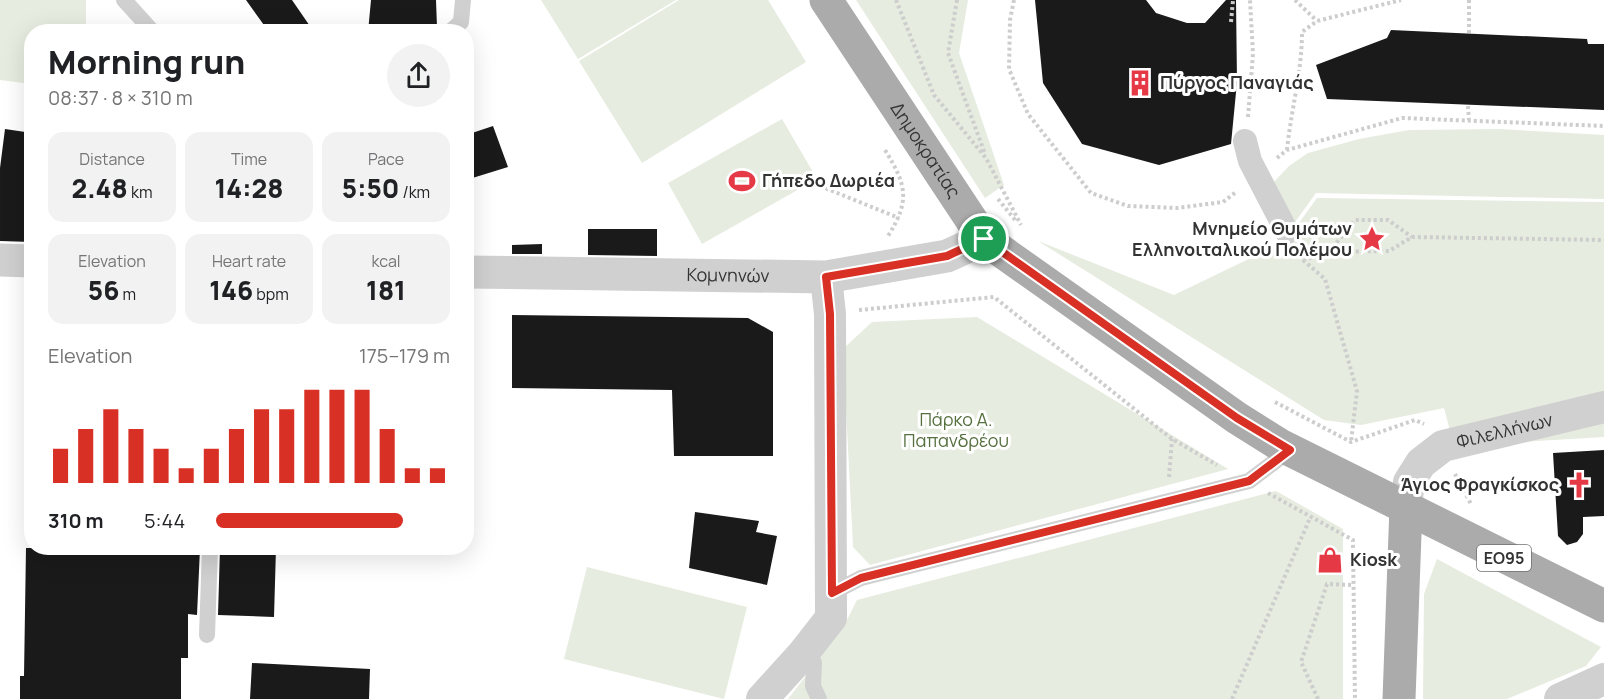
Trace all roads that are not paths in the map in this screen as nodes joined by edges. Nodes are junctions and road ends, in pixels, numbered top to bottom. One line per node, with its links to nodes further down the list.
1 (124, 0): 4 (lane)
2 (463, 0): 5 (lane)
3 (826, 0): 8 (main road, Δημοκρατίας / ΕΟ95)
4 (146, 24)
5 (459, 24)
6 (1245, 141): 7 (street)
7 (1287, 232)
8 (984, 239): 12 (street, Κομνηνών); 14 (main road, Δημοκρατίας / ΕΟ95)
9 (0, 260): 10 (street)
10 (24, 261)
11 (474, 272): 12 (street, Κομνηνών)
12 (826, 277): 17 (street)
13 (1604, 406): 15 (street, Φιλελλήνων)
14 (1290, 450): 15 (main road, Δημοκρατίας / ΕΟ95); 17 (lane)
15 (1406, 506): 18 (main road, Δημοκρατίας / ΕΟ95); 24 (main road)
16 (210, 555): 19 (lane)
17 (832, 593): 20 (street)
18 (1604, 606)
19 (207, 635)
20 (802, 655): 22 (street); 23 (lane)
21 (1604, 679): 25 (street)
22 (762, 699)
23 (819, 699)
24 (1399, 699)
25 (1560, 699)

